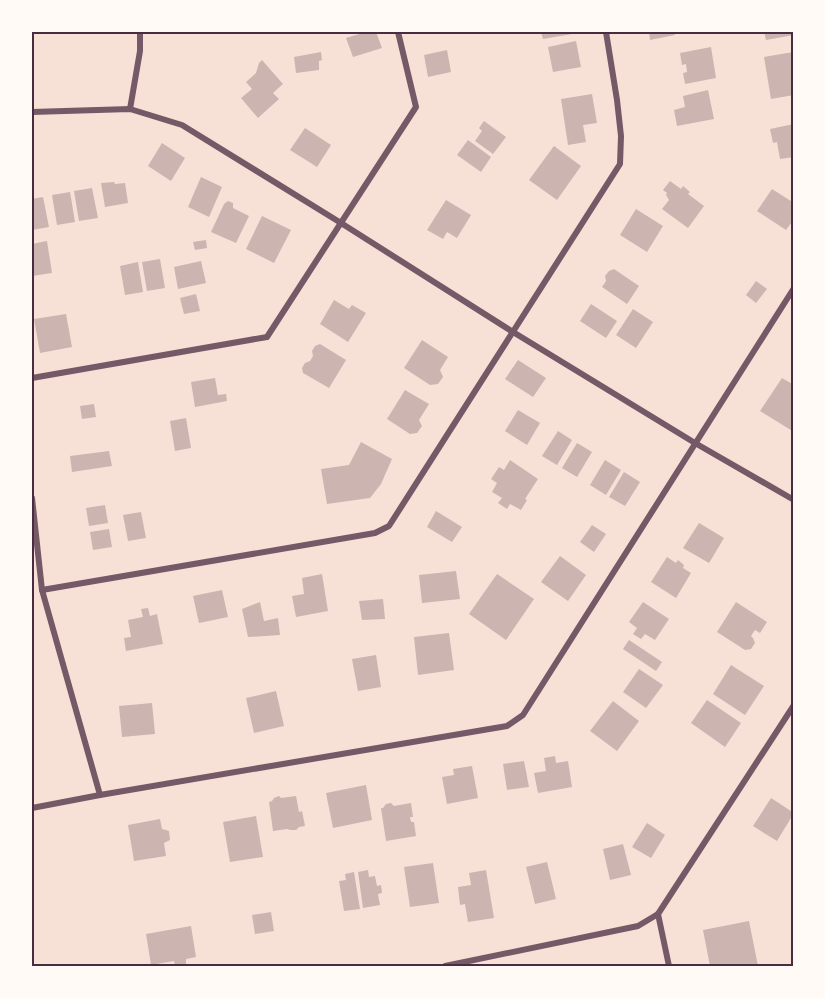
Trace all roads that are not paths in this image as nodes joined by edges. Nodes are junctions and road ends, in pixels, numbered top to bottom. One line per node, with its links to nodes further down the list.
1 (140, 32): 4 (street)
2 (398, 32): 6 (street)
3 (606, 32): 8 (street)
4 (130, 109): 5 (street); 6 (street)
5 (32, 112)
6 (341, 223): 8 (street); 9 (street)
7 (794, 288): 10 (street)
8 (513, 332): 10 (street); 13 (street)
9 (32, 378)
10 (695, 443): 12 (street); 15 (street)
11 (32, 498): 13 (street)
12 (794, 500)
13 (42, 590): 15 (street)
14 (794, 705): 17 (street)
15 (100, 795): 16 (street)
16 (32, 808)
17 (658, 914): 18 (street); 19 (street)
18 (445, 966)
19 (669, 966)

